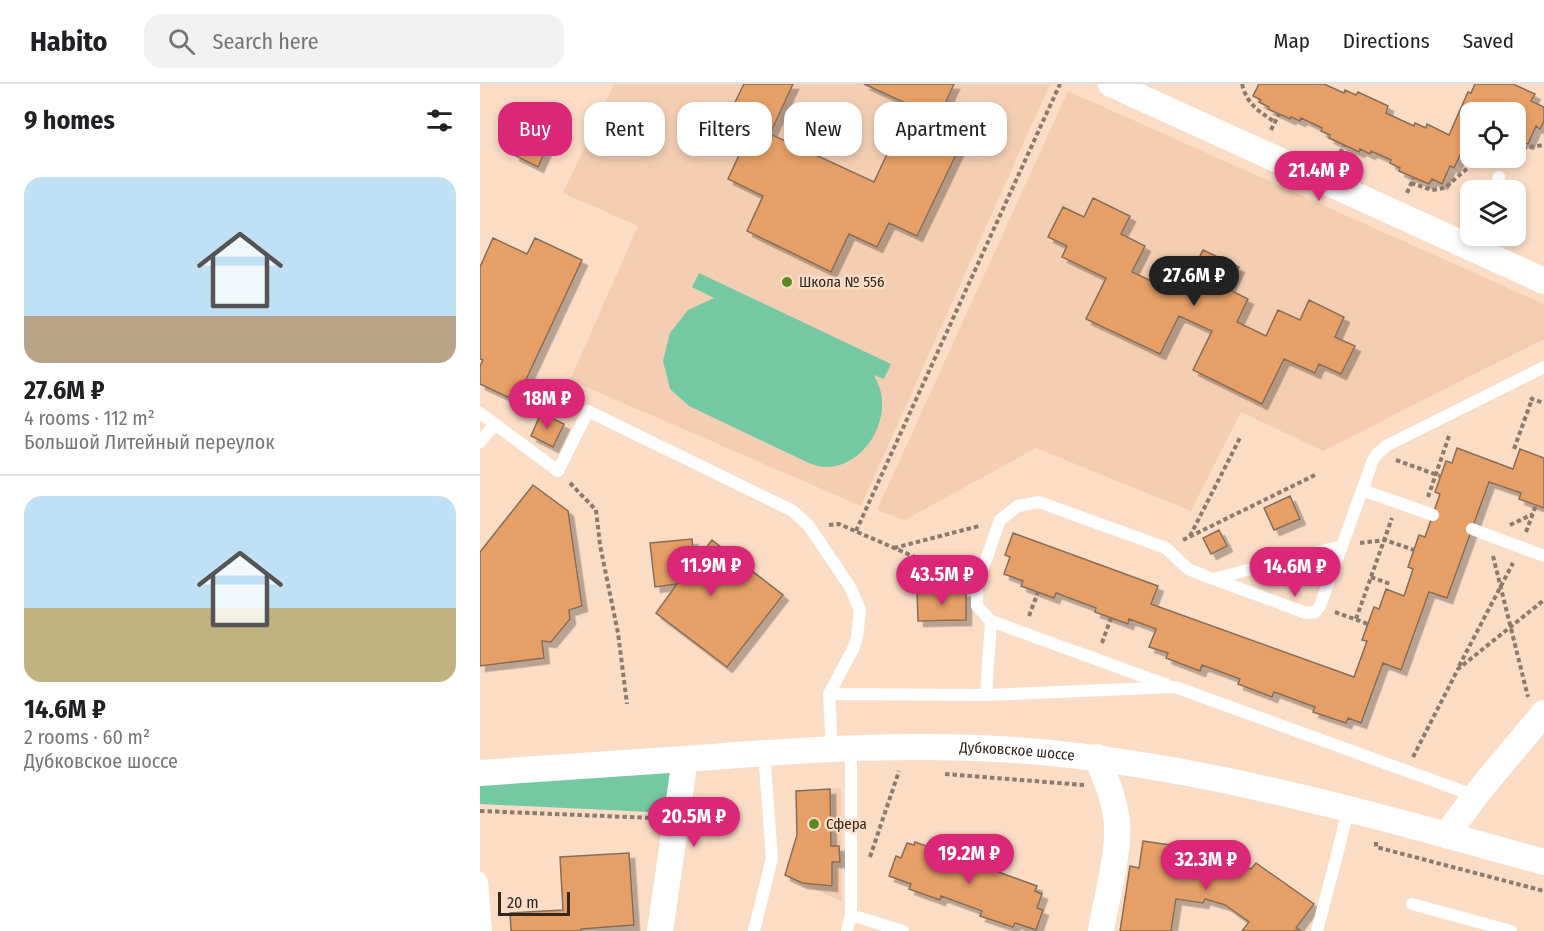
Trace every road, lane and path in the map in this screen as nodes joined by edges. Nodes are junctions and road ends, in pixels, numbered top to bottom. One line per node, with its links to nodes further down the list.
1 (1060, 84): 33 (path)
2 (1111, 84): 11 (street)
3 (1242, 84): 4 (path)
4 (1275, 122)
5 (1544, 145): 6 (path)
6 (1526, 147)
7 (1468, 168): 10 (path)
8 (1499, 177): 9 (lane)
9 (1498, 180)
10 (1411, 183)
11 (1460, 235)
12 (1484, 246): 13 (street)
13 (1544, 280)
14 (1544, 368): 16 (lane)
15 (1532, 399): 21 (path)
16 (1459, 410): 22 (lane); 25 (path)
17 (480, 413): 18 (lane)
18 (495, 424): 20 (lane); 23 (lane)
19 (1241, 436): 35 (path)
20 (480, 442)
21 (1514, 449)
22 (1377, 454): 25 (path); 26 (lane)
23 (558, 471): 31 (lane); 62 (path)
24 (1317, 474): 35 (path)
25 (1438, 476): 29 (path)
26 (1362, 490): 27 (lane); 37 (lane)
27 (1398, 503): 29 (lane); 36 (path)
28 (1536, 505): 38 (path)
29 (1427, 514)
30 (1000, 520): 39 (path); 40 (lane); 46 (lane)
31 (809, 526): 33 (path); 60 (lane)
32 (1472, 529): 34 (lane)
33 (856, 531): 39 (path)
34 (1487, 535): 38 (lane); 47 (path)
35 (1190, 536): 40 (path)
36 (1385, 540): 41 (path); 43 (path)
37 (1342, 546): 44 (lane); 50 (lane)
38 (1521, 547): 42 (lane); 47 (path)
39 (894, 548): 46 (path)
40 (1166, 548): 44 (lane)
41 (1414, 550)
42 (1544, 556)
43 (1371, 577): 45 (path); 52 (path)
44 (1214, 579): 50 (lane)
45 (1390, 584)
46 (977, 585): 53 (lane)
47 (1500, 587): 55 (path); 58 (path)
48 (1038, 592): 56 (path)
49 (1544, 600): 55 (path)
50 (1320, 606): 52 (path)
51 (1111, 618): 57 (path)
52 (1356, 619): 54 (path)
53 (991, 621): 56 (lane); 61 (lane)
54 (1368, 624)
55 (1510, 627): 58 (path); 63 (path)
56 (1023, 632): 57 (lane)
57 (1096, 659): 59 (lane)
58 (1458, 669): 69 (path)
59 (1175, 687): 61 (lane); 69 (lane)
60 (829, 694): 61 (lane); 64 (lane)
61 (986, 695)
62 (627, 704)
63 (1539, 719): 73 (street)
64 (842, 749): 65 (street, Дубковское шоссе); 66 (street, Дубковское шоссе); 84 (lane)
65 (764, 753): 67 (street, Дубковское шоссе); 87 (lane)
66 (1097, 757): 72 (street); 74 (street, Дубковское шоссе)
67 (685, 759): 70 (street, Дубковское шоссе); 76 (street)
68 (902, 764): 79 (path)
69 (1406, 770): 73 (lane)
70 (480, 773)
71 (934, 773): 72 (path)
72 (1109, 788): 90 (street)
73 (1476, 796): 77 (street)
74 (1348, 808): 77 (street, Дубковское шоссе); 91 (lane)
75 (480, 811): 76 (path)
76 (676, 819): 86 (street)
77 (1446, 835): 80 (street, Дубковское шоссе)
78 (1377, 840): 82 (path)
79 (870, 859)
80 (1544, 862)
81 (480, 878): 85 (lane)
82 (1544, 891)
83 (1412, 904): 92 (lane)
84 (851, 915): 88 (lane); 89 (lane)
85 (486, 931)
86 (660, 931)
87 (754, 931)
88 (846, 931)
89 (903, 931)
90 (1101, 931)
91 (1317, 931)
92 (1511, 931)

